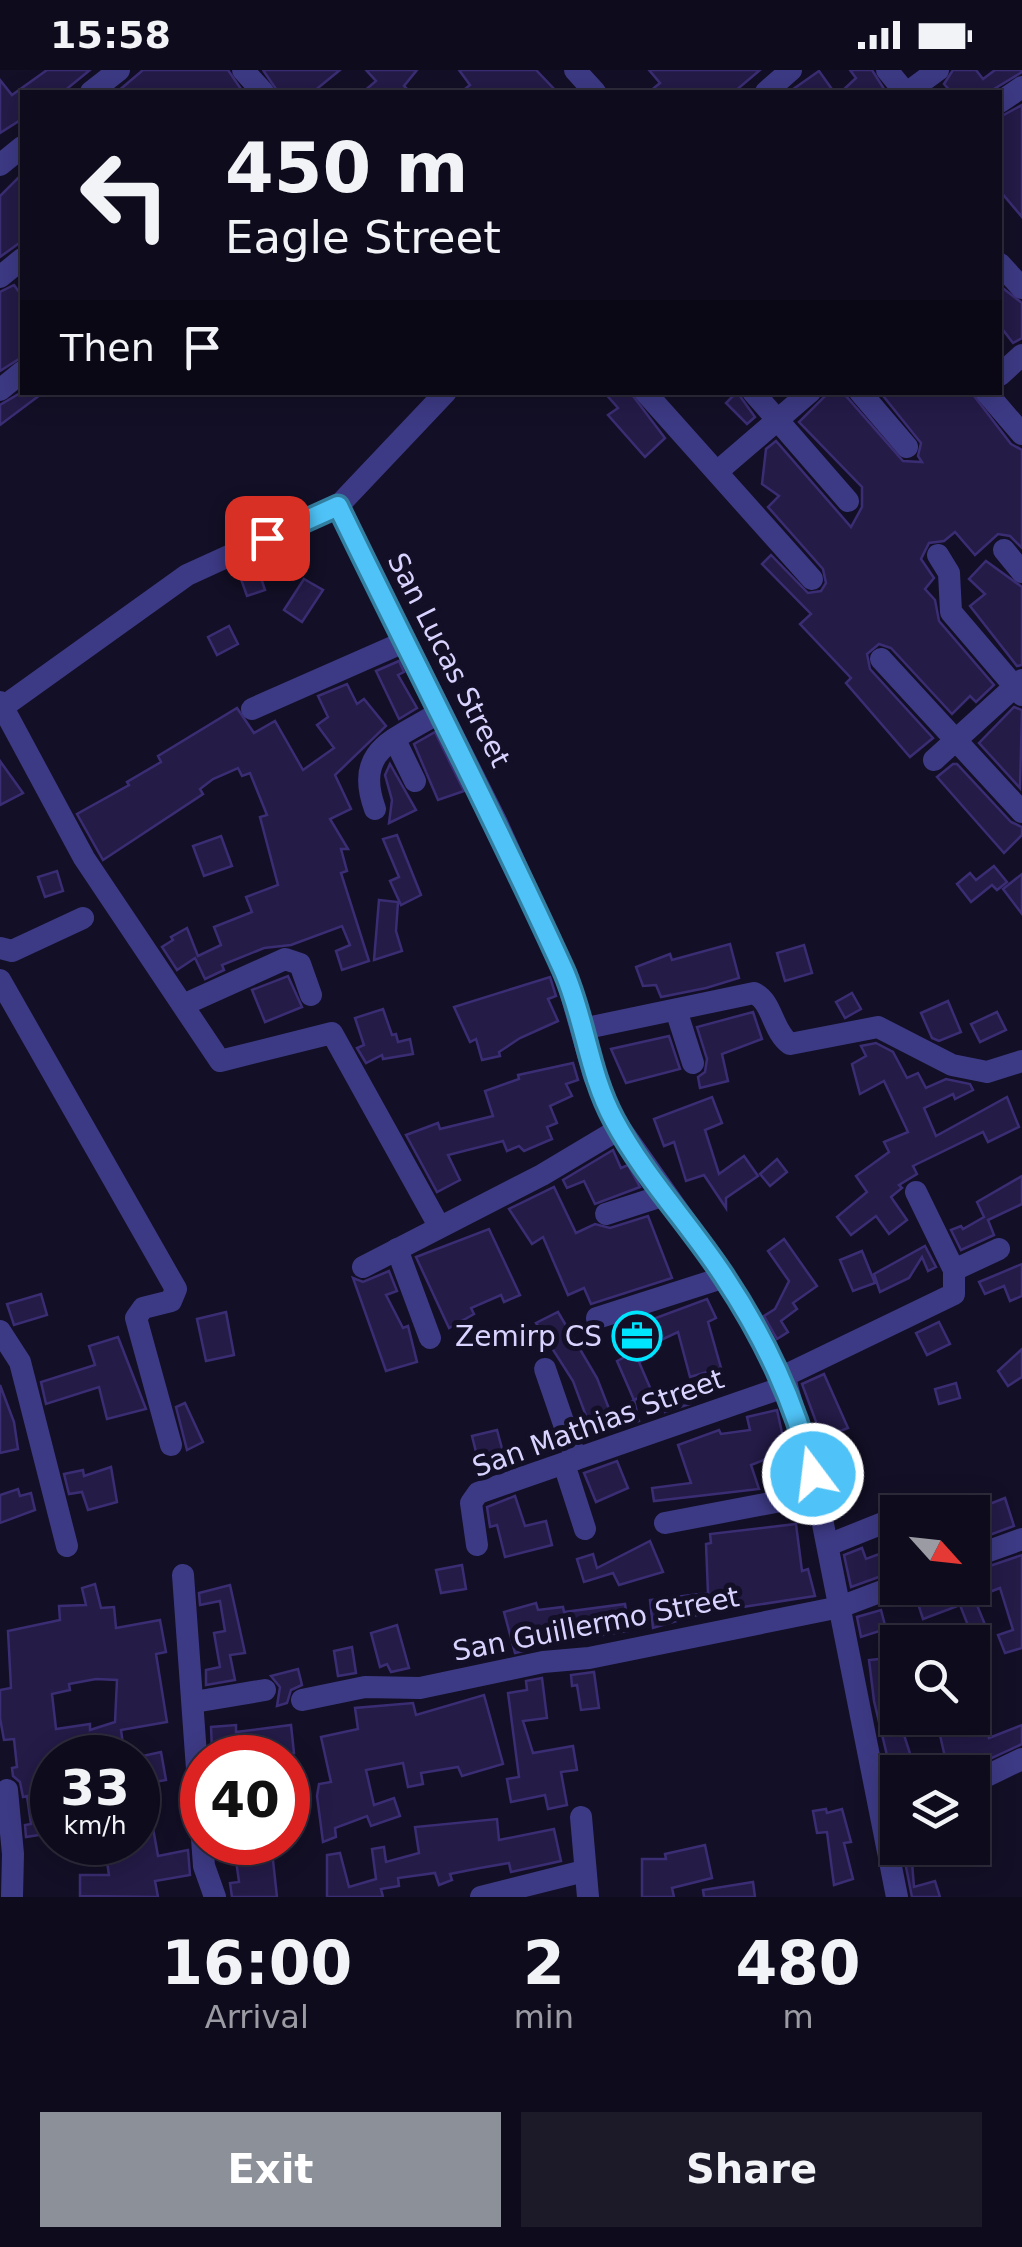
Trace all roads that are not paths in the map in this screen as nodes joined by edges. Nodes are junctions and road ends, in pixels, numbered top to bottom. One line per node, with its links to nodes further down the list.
1 (118, 70): 6 (street)
2 (575, 70): 7 (street)
3 (792, 70): 8 (street)
4 (888, 70): 9 (street)
5 (938, 70): 10 (street)
6 (93, 90)
7 (593, 90)
8 (768, 90)
9 (904, 90)
10 (909, 90)
11 (20, 149): 12 (street)
12 (0, 165)
13 (20, 261): 15 (street)
14 (1002, 266): 16 (street)
15 (0, 277)
16 (1022, 288)
17 (1022, 355): 18 (street)
18 (1002, 373)
19 (20, 374): 20 (street)
20 (0, 390)
21 (443, 395): 32 (street)
22 (649, 395): 30 (street)
23 (756, 395): 27 (street)
24 (806, 395): 27 (street)
25 (863, 395): 29 (street)
26 (989, 395): 28 (street)
27 (777, 420): 30 (street); 31 (street)
28 (1022, 434)
29 (907, 447)
30 (718, 472): 36 (street)
31 (848, 501)
32 (338, 506): 37 (street, San Lucas Street); 40 (street)
33 (1004, 550): 35 (street)
34 (938, 555): 39 (street)
35 (1022, 572)
36 (812, 580)
37 (404, 642): 41 (street); 42 (street, San Lucas Street)
38 (881, 658): 43 (street)
39 (1019, 687): 43 (street)
40 (1, 706): 53 (street)
41 (252, 709)
42 (440, 712): 44 (street); 55 (street, San Lucas Street)
43 (958, 739): 45 (street); 48 (street)
44 (395, 740): 46 (street); 47 (street)
45 (934, 760)
46 (416, 781)
47 (375, 809)
48 (1022, 812)
49 (83, 918): 50 (street)
50 (0, 948)
51 (0, 980): 73 (street)
52 (311, 995): 53 (street)
53 (183, 1005): 62 (street)
54 (676, 1010): 55 (street); 56 (street); 57 (street)
55 (582, 1030): 58 (street, San Lucas Street)
56 (1022, 1061)
57 (693, 1062)
58 (619, 1129): 60 (street, San Lucas Street); 62 (street)
59 (916, 1192): 66 (street)
60 (664, 1195): 61 (street); 67 (street, San Lucas Street)
61 (606, 1214)
62 (439, 1226): 63 (street)
63 (397, 1250): 65 (street); 70 (street)
64 (999, 1250): 66 (street)
65 (363, 1267)
66 (954, 1270): 72 (street, San Mathias Street)
67 (724, 1277): 68 (street); 72 (street, San Lucas Street)
68 (597, 1318)
69 (2, 1337): 81 (street)
70 (430, 1338)
71 (546, 1369): 74 (street)
72 (785, 1382): 74 (street, San Mathias Street); 75 (street, San Lucas Street)
73 (171, 1445)
74 (570, 1461): 78 (street); 80 (street, San Mathias Street)
75 (818, 1494): 76 (street); 82 (street, San Lucas Street)
76 (665, 1523)
77 (880, 1524): 82 (street)
78 (585, 1530)
79 (1022, 1540): 83 (street)
80 (477, 1545)
81 (67, 1546)
82 (828, 1546): 86 (street, San Lucas Street)
83 (990, 1552)
84 (184, 1575): 89 (street)
85 (880, 1592): 86 (street, San Guillermo Street)
86 (840, 1608): 88 (street, San Guillermo Street); 91 (street, San Lucas Street)
87 (265, 1690): 89 (street)
88 (302, 1700)
89 (194, 1702): 98 (street)
90 (1022, 1759): 92 (street)
91 (880, 1768)
92 (990, 1775)
93 (6, 1790): 97 (street)
94 (581, 1817): 96 (street)
95 (894, 1865): 101 (street, San Lucas Street)
96 (584, 1871): 99 (street); 100 (street)
97 (12, 1897)
98 (215, 1897)
99 (481, 1897)
100 (588, 1897)
101 (897, 1897)

